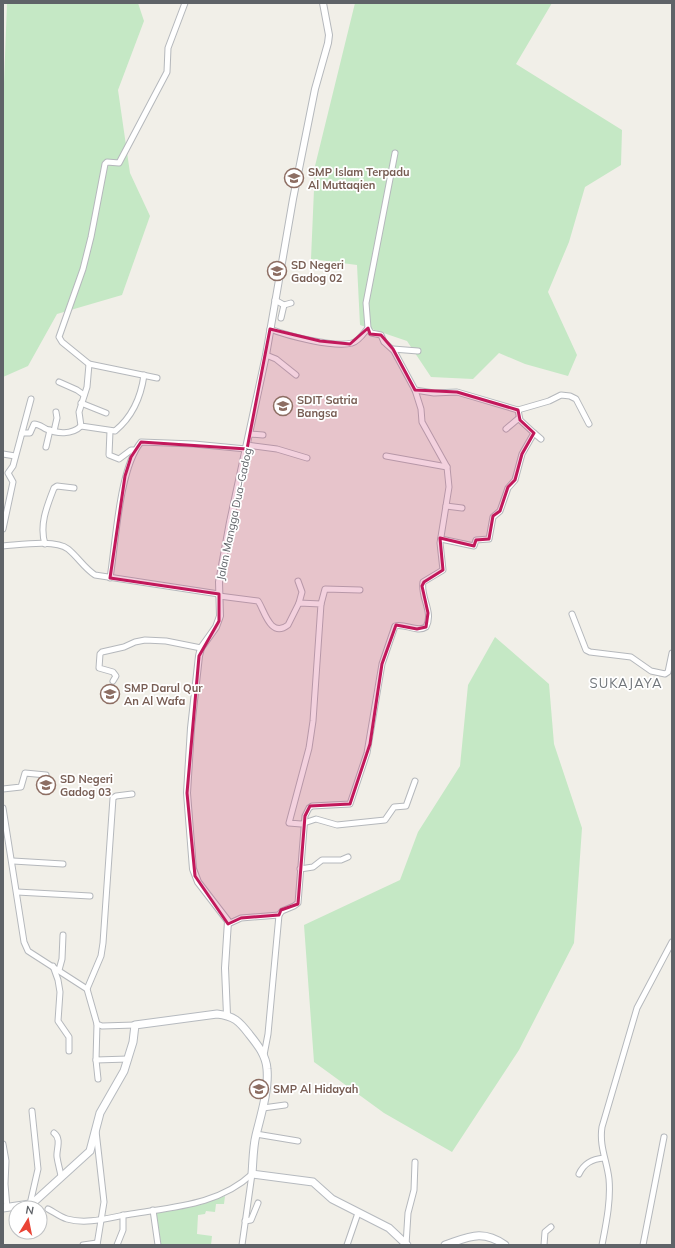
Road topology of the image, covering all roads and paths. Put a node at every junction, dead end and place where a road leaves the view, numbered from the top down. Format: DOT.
graph roads {
  1 [pos="185,3"];
  2 [pos="323,3"];
  3 [pos="395,153"];
  4 [pos="275,300"];
  5 [pos="291,303"];
  6 [pos="284,305"];
  7 [pos="281,318"];
  8 [pos="368,328"];
  9 [pos="270,330"];
  10 [pos="393,349"];
  11 [pos="418,351"];
  12 [pos="266,355"];
  13 [pos="89,364"];
  14 [pos="144,375"];
  15 [pos="296,375"];
  16 [pos="157,378"];
  17 [pos="59,382"];
  18 [pos="416,390"];
  19 [pos="84,395"];
  20 [pos="31,399"];
  21 [pos="81,403"];
  22 [pos="518,410"];
  23 [pos="56,412"];
  24 [pos="106,413"];
  25 [pos="519,418"];
  26 [pos="589,424"];
  27 [pos="81,426"];
  28 [pos="506,429"];
  29 [pos="52,431"];
  30 [pos="110,431"];
  31 [pos="22,433"];
  32 [pos="534,433"];
  33 [pos="250,434"];
  34 [pos="262,435"];
  35 [pos="542,439"];
  36 [pos="46,447"];
  37 [pos="247,447"];
  38 [pos="135,450"];
  39 [pos="3,454"];
  40 [pos="15,456"];
  41 [pos="386,456"];
  42 [pos="307,458"];
  43 [pos="447,467"];
  44 [pos="74,488"];
  45 [pos="446,506"];
  46 [pos="462,508"];
  47 [pos="3,530"];
  48 [pos="441,539"];
  49 [pos="46,544"];
  50 [pos="3,546"];
  51 [pos="110,578"];
  52 [pos="298,581"];
  53 [pos="360,590"];
  54 [pos="219,595"];
  55 [pos="299,603"];
  56 [pos="321,604"];
  57 [pos="572,614"];
  58 [pos="201,648"];
  59 [pos="672,653"];
  60 [pos="112,681"];
  61 [pos="46,776"];
  62 [pos="416,781"];
  63 [pos="3,789"];
  64 [pos="132,794"];
  65 [pos="3,808"];
  66 [pos="304,823"];
  67 [pos="348,857"];
  68 [pos="13,861"];
  69 [pos="63,864"];
  70 [pos="300,869"];
  71 [pos="17,892"];
  72 [pos="90,896"];
  73 [pos="279,916"];
  74 [pos="228,924"];
  75 [pos="63,935"];
  76 [pos="672,942"];
  77 [pos="53,966"];
  78 [pos="59,970"];
  79 [pos="87,989"];
  80 [pos="227,1015"];
  81 [pos="97,1024"];
  82 [pos="135,1024"];
  83 [pos="69,1051"];
  84 [pos="263,1056"];
  85 [pos="128,1059"];
  86 [pos="96,1060"];
  87 [pos="98,1079"];
  88 [pos="285,1105"];
  89 [pos="263,1108"];
  90 [pos="32,1111"];
  91 [pos="96,1130"];
  92 [pos="54,1134"];
  93 [pos="256,1134"];
  94 [pos="664,1137"];
  95 [pos="298,1141"];
  96 [pos="3,1144"];
  97 [pos="604,1158"];
  98 [pos="4,1160"];
  99 [pos="415,1162"];
  100 [pos="252,1174"];
  101 [pos="579,1174"];
  102 [pos="61,1176"];
  103 [pos="31,1200"];
  104 [pos="34,1200"];
  105 [pos="258,1203"];
  106 [pos="5,1208"];
  107 [pos="48,1209"];
  108 [pos="153,1210"];
  109 [pos="358,1213"];
  110 [pos="123,1215"];
  111 [pos="102,1220"];
  112 [pos="245,1221"];
  113 [pos="551,1227"];
  114 [pos="97,1244"];
  115 [pos="405,1244"];
  116 [pos="82,1245"];
  117 [pos="117,1245"];
  118 [pos="158,1245"];
  119 [pos="242,1245"];
  120 [pos="347,1245"];
  121 [pos="444,1245"];
  122 [pos="505,1245"];
  123 [pos="544,1245"];
  124 [pos="602,1245"];
  125 [pos="643,1245"];
  1 -- 13 [label="street"];
  2 -- 4 [label="street, Jalan Mangga Dua–Gadog"];
  3 -- 8 [label="street"];
  4 -- 6 [label="street"];
  4 -- 9 [label="street, Jalan Mangga Dua–Gadog"];
  5 -- 6 [label="street"];
  6 -- 7 [label="street"];
  8 -- 9 [label="street"];
  8 -- 10 [label="street"];
  9 -- 12 [label="street, Jalan Mangga Dua–Gadog"];
  10 -- 11 [label="street"];
  10 -- 18 [label="street"];
  12 -- 15 [label="street"];
  12 -- 33 [label="street, Jalan Mangga Dua–Gadog"];
  13 -- 14 [label="street"];
  13 -- 19 [label="street"];
  14 -- 16 [label="street"];
  14 -- 30 [label="street"];
  17 -- 19 [label="street"];
  18 -- 22 [label="street"];
  18 -- 43 [label="street"];
  19 -- 21 [label="street"];
  20 -- 31 [label="street"];
  21 -- 24 [label="street"];
  21 -- 27 [label="street"];
  22 -- 25 [label="street"];
  22 -- 26 [label="street"];
  23 -- 29 [label="street"];
  25 -- 28 [label="street"];
  25 -- 32 [label="street"];
  27 -- 29 [label="street"];
  27 -- 30 [label="street"];
  29 -- 31 [label="street"];
  29 -- 36 [label="street"];
  30 -- 38 [label="street"];
  31 -- 40 [label="street"];
  32 -- 35 [label="street"];
  32 -- 48 [label="street"];
  33 -- 34 [label="street"];
  33 -- 37 [label="street, Jalan Mangga Dua–Gadog"];
  37 -- 38 [label="street"];
  37 -- 42 [label="street"];
  37 -- 54 [label="street, Jalan Mangga Dua–Gadog"];
  38 -- 51 [label="street"];
  39 -- 40 [label="street"];
  40 -- 47 [label="street"];
  41 -- 43 [label="street"];
  43 -- 45 [label="street"];
  44 -- 49 [label="street"];
  45 -- 46 [label="street"];
  45 -- 48 [label="street"];
  48 -- 66 [label="street"];
  49 -- 50 [label="street"];
  49 -- 51 [label="street"];
  51 -- 54 [label="street"];
  52 -- 55 [label="street"];
  53 -- 56 [label="street"];
  54 -- 55 [label="street"];
  54 -- 58 [label="street, Jalan Mangga Dua–Gadog"];
  55 -- 56 [label="street"];
  56 -- 66 [label="street"];
  57 -- 59 [label="street"];
  58 -- 60 [label="street"];
  58 -- 74 [label="street, Jalan Mangga Dua–Gadog"];
  61 -- 63 [label="street"];
  62 -- 66 [label="street"];
  64 -- 79 [label="street"];
  65 -- 68 [label="street"];
  66 -- 70 [label="street"];
  67 -- 70 [label="street"];
  68 -- 69 [label="street"];
  68 -- 71 [label="street"];
  70 -- 73 [label="street"];
  71 -- 72 [label="street"];
  71 -- 77 [label="street"];
  73 -- 74 [label="street"];
  73 -- 84 [label="street"];
  74 -- 80 [label="street"];
  75 -- 78 [label="street"];
  76 -- 97 [label="street"];
  77 -- 78 [label="street"];
  77 -- 83 [label="street"];
  78 -- 79 [label="street"];
  79 -- 81 [label="street"];
  80 -- 82 [label="main road"];
  80 -- 84 [label="main road"];
  81 -- 82 [label="street"];
  81 -- 86 [label="street"];
  82 -- 85 [label="main road"];
  84 -- 89 [label="main road"];
  85 -- 86 [label="street"];
  85 -- 91 [label="main road"];
  86 -- 87 [label="street"];
  88 -- 89 [label="street"];
  89 -- 93 [label="main road"];
  90 -- 103 [label="street"];
  91 -- 102 [label="main road"];
  91 -- 111 [label="street"];
  92 -- 102 [label="street"];
  93 -- 95 [label="street"];
  93 -- 100 [label="main road"];
  94 -- 125 [label="street"];
  96 -- 98 [label="street"];
  97 -- 101 [label="street"];
  97 -- 124 [label="street"];
  98 -- 106 [label="street"];
  99 -- 115 [label="street"];
  100 -- 108 [label="street"];
  100 -- 109 [label="main road"];
  100 -- 112 [label="street"];
  102 -- 104 [label="main road"];
  105 -- 112 [label="street"];
  107 -- 111 [label="street"];
  108 -- 110 [label="street"];
  108 -- 118 [label="street"];
  109 -- 115 [label="main road"];
  109 -- 120 [label="street"];
  110 -- 111 [label="street"];
  110 -- 117 [label="street"];
  111 -- 114 [label="street"];
  112 -- 119 [label="street"];
  113 -- 123 [label="street"];
  114 -- 116 [label="street"];
  121 -- 122 [label="main road"];
}
